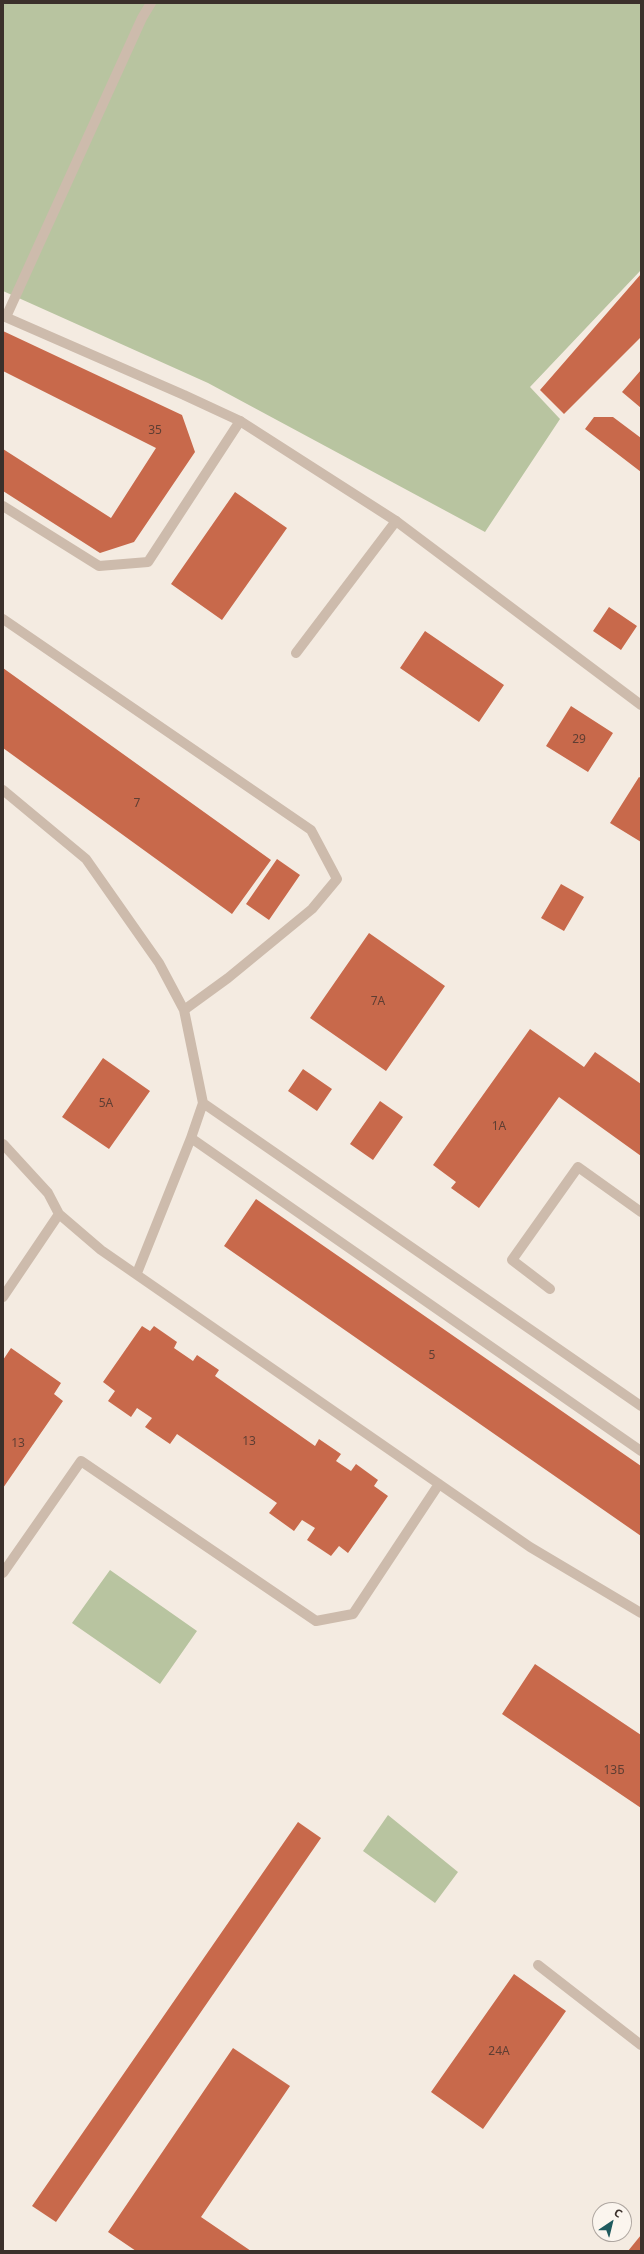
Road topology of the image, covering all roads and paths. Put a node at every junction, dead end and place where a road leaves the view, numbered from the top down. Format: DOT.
graph roads {
  1 [pos="151,3"];
  2 [pos="4,316"];
  3 [pos="240,422"];
  4 [pos="3,506"];
  5 [pos="396,521"];
  6 [pos="3,619"];
  7 [pos="296,653"];
  8 [pos="641,705"];
  9 [pos="3,790"];
  10 [pos="184,1010"];
  11 [pos="203,1103"];
  12 [pos="191,1138"];
  13 [pos="3,1144"];
  14 [pos="641,1212"];
  15 [pos="59,1214"];
  16 [pos="137,1274"];
  17 [pos="550,1289"];
  18 [pos="3,1297"];
  19 [pos="641,1406"];
  20 [pos="641,1451"];
  21 [pos="439,1484"];
  22 [pos="3,1573"];
  23 [pos="641,1613"];
  24 [pos="538,1964"];
  25 [pos="641,2045"];
  1 -- 2 [label="street"];
  2 -- 3 [label="street"];
  3 -- 4 [label="street"];
  3 -- 5 [label="street"];
  5 -- 7 [label="street"];
  5 -- 8 [label="street"];
  6 -- 10 [label="street"];
  9 -- 10 [label="street"];
  10 -- 11 [label="street"];
  11 -- 12 [label="street"];
  11 -- 19 [label="street"];
  12 -- 16 [label="street"];
  12 -- 20 [label="street"];
  13 -- 15 [label="street"];
  14 -- 17 [label="street"];
  15 -- 16 [label="street"];
  15 -- 18 [label="street"];
  16 -- 21 [label="street"];
  21 -- 22 [label="street"];
  21 -- 23 [label="street"];
  24 -- 25 [label="street"];
}
